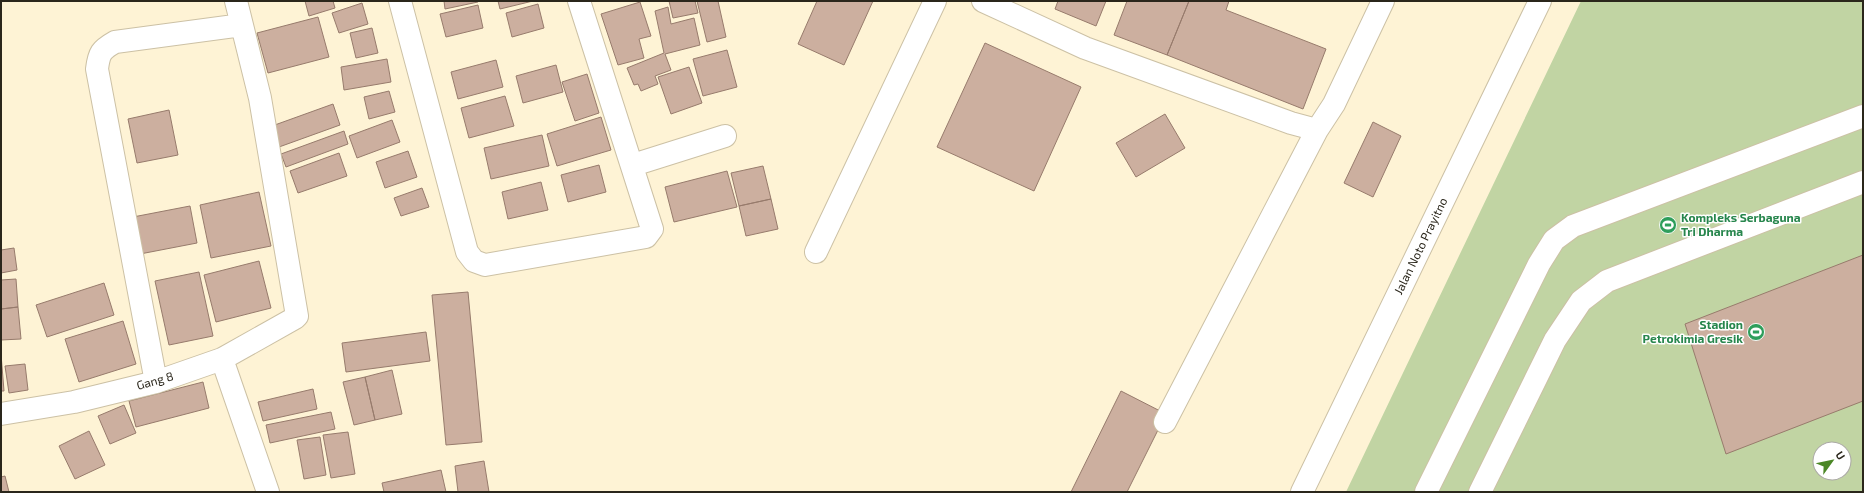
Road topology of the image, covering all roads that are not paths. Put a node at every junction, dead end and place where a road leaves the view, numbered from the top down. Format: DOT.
graph roads {
  1 [pos="236,1"];
  2 [pos="400,1"];
  3 [pos="578,1"];
  4 [pos="935,1"];
  5 [pos="983,1"];
  6 [pos="1383,1"];
  7 [pos="1540,1"];
  8 [pos="242,25"];
  9 [pos="1863,116"];
  10 [pos="1318,130"];
  11 [pos="725,136"];
  12 [pos="633,165"];
  13 [pos="1863,182"];
  14 [pos="816,252"];
  15 [pos="222,359"];
  16 [pos="156,382"];
  17 [pos="1,414"];
  18 [pos="1165,422"];
  19 [pos="268,492"];
  20 [pos="1302,492"];
  21 [pos="1426,492"];
  22 [pos="1480,492"];
  1 -- 8 [label="street"];
  2 -- 12 [label="street"];
  3 -- 12 [label="street"];
  4 -- 14 [label="street"];
  5 -- 10 [label="street"];
  6 -- 10 [label="street"];
  7 -- 20 [label="street, Jalan Noto Prayitno"];
  8 -- 15 [label="street, Gang 8"];
  8 -- 16 [label="street"];
  9 -- 21 [label="street"];
  10 -- 18 [label="street"];
  11 -- 12 [label="street"];
  13 -- 22 [label="street"];
  15 -- 16 [label="street, Gang 8"];
  15 -- 19 [label="street"];
  16 -- 17 [label="street, Gang 8"];
}
